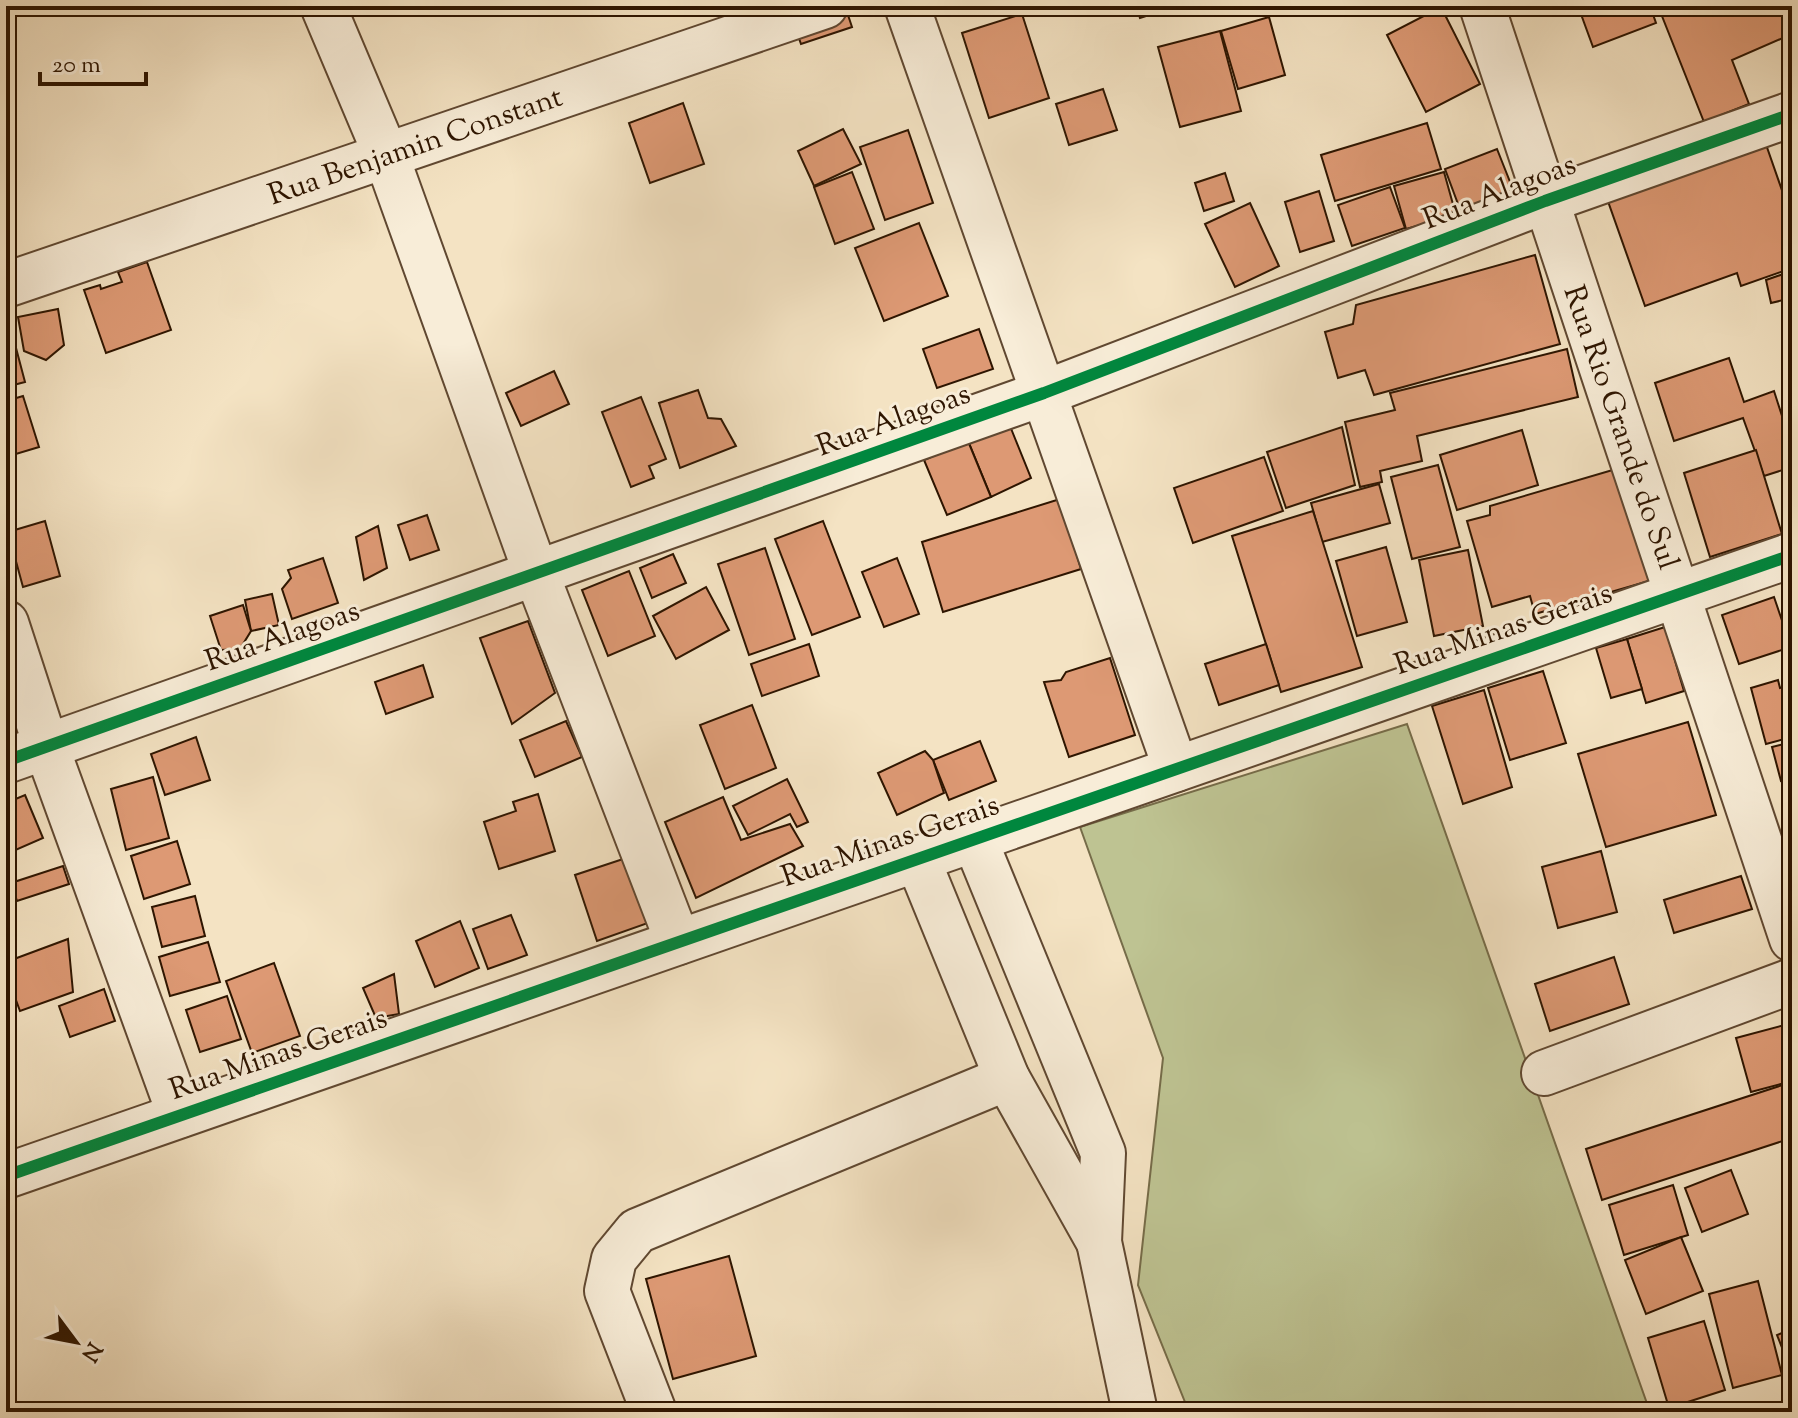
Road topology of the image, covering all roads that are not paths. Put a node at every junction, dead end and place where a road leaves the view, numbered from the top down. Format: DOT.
graph roads {
  1 [pos="323,6"];
  2 [pos="825,6"];
  3 [pos="907,6"];
  4 [pos="1482,6"];
  5 [pos="1792,114"];
  6 [pos="386,155"];
  7 [pos="1545,201"];
  8 [pos="6,285"];
  9 [pos="1044,393"];
  10 [pos="1792,555"];
  11 [pos="536,573"];
  12 [pos="1680,594"];
  13 [pos="6,623"];
  14 [pos="26,753"];
  15 [pos="1176,769"];
  16 [pos="974,838"];
  17 [pos="917,858"];
  18 [pos="1792,939"];
  19 [pos="678,942"];
  20 [pos="1792,981"];
  21 [pos="1544,1073"];
  22 [pos="1007,1078"];
  23 [pos="180,1115"];
  24 [pos="6,1176"];
  25 [pos="1099,1242"];
  26 [pos="654,1412"];
  27 [pos="1135,1412"];
  1 -- 6 [label="street"];
  2 -- 6 [label="street, Rua Benjamin Constant"];
  3 -- 9 [label="street"];
  4 -- 7 [label="street, Rua Rio Grande do Sul"];
  5 -- 7 [label="street, Rua Alagoas"];
  6 -- 8 [label="street, Rua Benjamin Constant"];
  6 -- 11 [label="street"];
  7 -- 9 [label="street, Rua Alagoas"];
  7 -- 12 [label="street, Rua Rio Grande do Sul"];
  9 -- 11 [label="street, Rua Alagoas"];
  9 -- 15 [label="street"];
  10 -- 12 [label="street, Rua Minas Gerais"];
  11 -- 14 [label="street, Rua Alagoas"];
  11 -- 19 [label="street"];
  12 -- 15 [label="street, Rua Minas Gerais"];
  12 -- 18 [label="street, Rua Rio Grande do Sul"];
  13 -- 14 [label="street"];
  14 -- 23 [label="street"];
  15 -- 16 [label="street, Rua Minas Gerais"];
  16 -- 17 [label="street, Rua Minas Gerais"];
  16 -- 25 [label="street"];
  17 -- 19 [label="street, Rua Minas Gerais"];
  17 -- 22 [label="street"];
  19 -- 23 [label="street, Rua Minas Gerais"];
  20 -- 21 [label="street"];
  22 -- 25 [label="street"];
  22 -- 26 [label="street"];
  23 -- 24 [label="street, Rua Minas Gerais"];
  25 -- 27 [label="street"];
}
